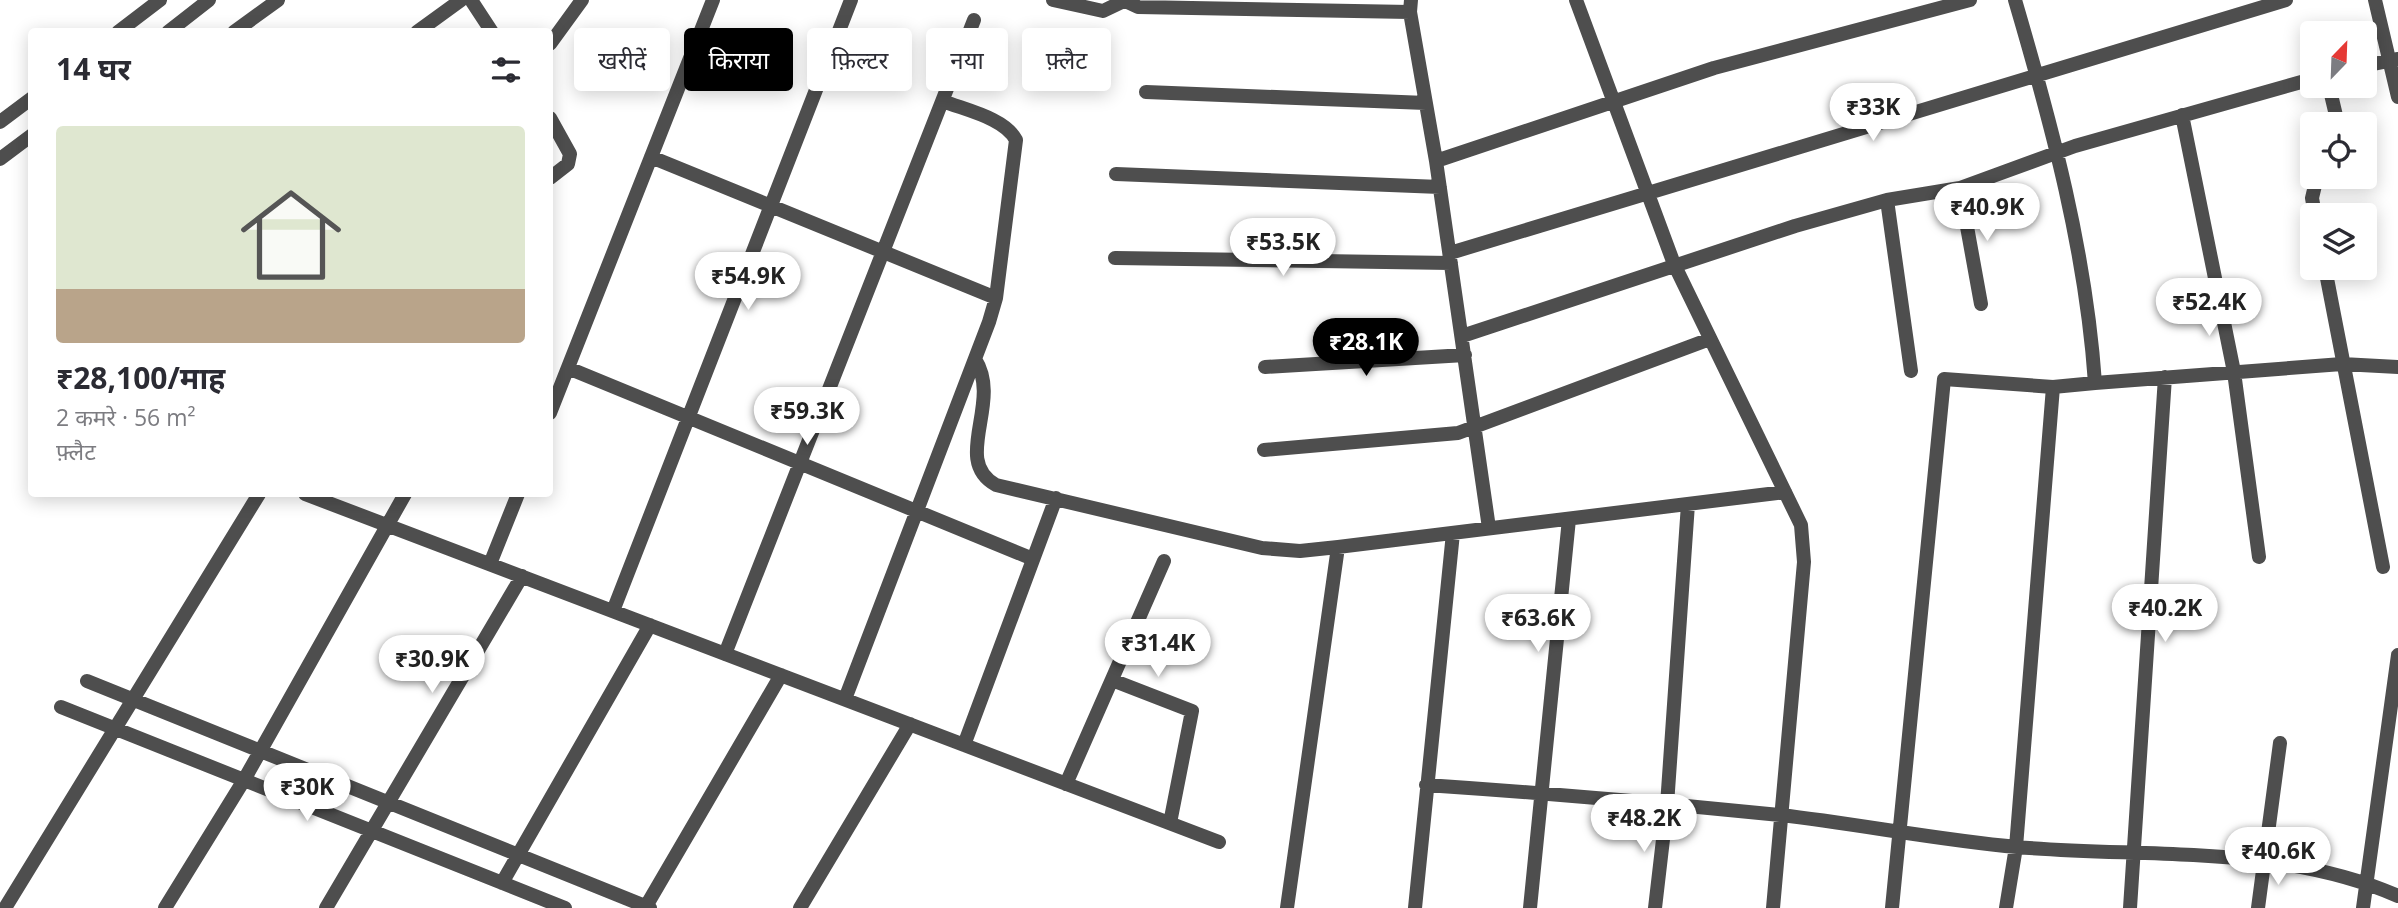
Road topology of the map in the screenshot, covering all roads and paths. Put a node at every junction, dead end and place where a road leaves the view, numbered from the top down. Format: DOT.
graph roads {
  1 [pos="160,0"];
  2 [pos="209,0"];
  3 [pos="278,0"];
  4 [pos="461,0"];
  5 [pos="471,0"];
  6 [pos="582,0"];
  7 [pos="713,0"];
  8 [pos="851,0"];
  9 [pos="1053,0"];
  10 [pos="1124,0"];
  11 [pos="1576,0"];
  12 [pos="1970,0"];
  13 [pos="2015,0"];
  14 [pos="2286,0"];
  15 [pos="2375,0"];
  16 [pos="1410,6"];
  17 [pos="974,20"];
  18 [pos="123,28"];
  19 [pos="173,28"];
  20 [pos="240,28"];
  21 [pos="422,28"];
  22 [pos="489,28"];
  23 [pos="553,40"];
  24 [pos="2394,59"];
  25 [pos="2037,75"];
  26 [pos="2300,82"];
  27 [pos="1146,92"];
  28 [pos="2398,97"];
  29 [pos="28,101"];
  30 [pos="943,101"];
  31 [pos="1426,103"];
  32 [pos="1613,103"];
  33 [pos="2182,115"];
  34 [pos="0,122"];
  35 [pos="553,123"];
  36 [pos="28,138"];
  37 [pos="2059,152"];
  38 [pos="651,157"];
  39 [pos="0,159"];
  40 [pos="1436,161"];
  41 [pos="1116,174"];
  42 [pos="553,176"];
  43 [pos="1440,187"];
  44 [pos="1960,188"];
  45 [pos="1646,193"];
  46 [pos="1887,200"];
  47 [pos="771,206"];
  48 [pos="883,252"];
  49 [pos="1115,258"];
  50 [pos="1451,258"];
  51 [pos="1674,264"];
  52 [pos="2327,280"];
  53 [pos="996,298"];
  54 [pos="1980,304"];
  55 [pos="1462,335"];
  56 [pos="1710,339"];
  57 [pos="1465,355"];
  58 [pos="975,359"];
  59 [pos="2342,364"];
  60 [pos="1265,367"];
  61 [pos="2398,367"];
  62 [pos="568,368"];
  63 [pos="1911,371"];
  64 [pos="2234,372"];
  65 [pos="2165,377"];
  66 [pos="2095,383"];
  67 [pos="554,387"];
  68 [pos="2053,387"];
  69 [pos="689,417"];
  70 [pos="1476,427"];
  71 [pos="1264,450"];
  72 [pos="800,463"];
  73 [pos="1785,492"];
  74 [pos="257,497"];
  75 [pos="313,497"];
  76 [pos="403,497"];
  77 [pos="517,497"];
  78 [pos="1056,498"];
  79 [pos="1688,504"];
  80 [pos="917,511"];
  81 [pos="1569,519"];
  82 [pos="388,525"];
  83 [pos="1489,528"];
  84 [pos="1452,533"];
  85 [pos="1338,547"];
  86 [pos="2259,557"];
  87 [pos="1033,559"];
  88 [pos="1164,561"];
  89 [pos="490,564"];
  90 [pos="2383,567"];
  91 [pos="522,576"];
  92 [pos="613,611"];
  93 [pos="650,625"];
  94 [pos="725,654"];
  95 [pos="2398,655"];
  96 [pos="781,675"];
  97 [pos="1112,680"];
  98 [pos="87,681"];
  99 [pos="845,699"];
  100 [pos="133,700"];
  101 [pos="61,706"];
  102 [pos="909,724"];
  103 [pos="116,728"];
  104 [pos="2280,743"];
  105 [pos="964,745"];
  106 [pos="261,751"];
  107 [pos="244,780"];
  108 [pos="1066,784"];
  109 [pos="1426,785"];
  110 [pos="1542,793"];
  111 [pos="390,803"];
  112 [pos="1667,805"];
  113 [pos="1782,816"];
  114 [pos="1170,823"];
  115 [pos="373,831"];
  116 [pos="1900,831"];
  117 [pos="1219,842"];
  118 [pos="2016,847"];
  119 [pos="2134,852"];
  120 [pos="519,855"];
  121 [pos="2264,861"];
  122 [pos="2367,882"];
  123 [pos="502,883"];
  124 [pos="2398,896"];
  125 [pos="647,907"];
  126 [pos="5,908"];
  127 [pos="165,908"];
  128 [pos="326,908"];
  129 [pos="565,908"];
  130 [pos="800,908"];
  131 [pos="1287,908"];
  132 [pos="1415,908"];
  133 [pos="1530,908"];
  134 [pos="1655,908"];
  135 [pos="1773,908"];
  136 [pos="1892,908"];
  137 [pos="2006,908"];
  138 [pos="2130,908"];
  139 [pos="2258,908"];
  140 [pos="2363,908"];
  1 -- 18 [label="street"];
  2 -- 19 [label="street"];
  3 -- 20 [label="street"];
  4 -- 21 [label="street"];
  5 -- 22 [label="street"];
  6 -- 23 [label="street"];
  7 -- 38 [label="street"];
  8 -- 47 [label="street"];
  9 -- 10 [label="street"];
  10 -- 16 [label="street"];
  11 -- 32 [label="street"];
  12 -- 32 [label="street"];
  13 -- 25 [label="street"];
  14 -- 25 [label="street"];
  15 -- 24 [label="street"];
  16 -- 31 [label="street"];
  17 -- 30 [label="street"];
  24 -- 28 [label="street"];
  25 -- 37 [label="street"];
  25 -- 45 [label="street"];
  26 -- 33 [label="street"];
  27 -- 31 [label="street"];
  29 -- 34 [label="street"];
  30 -- 48 [label="street"];
  30 -- 53 [label="street"];
  31 -- 40 [label="street"];
  32 -- 40 [label="street"];
  32 -- 45 [label="street"];
  33 -- 37 [label="street"];
  33 -- 64 [label="street"];
  35 -- 42 [label="street"];
  36 -- 39 [label="street"];
  37 -- 44 [label="street"];
  37 -- 66 [label="street"];
  38 -- 47 [label="street"];
  38 -- 62 [label="street"];
  40 -- 43 [label="street"];
  41 -- 43 [label="street"];
  43 -- 50 [label="street"];
  44 -- 46 [label="street"];
  44 -- 54 [label="street"];
  45 -- 50 [label="street"];
  45 -- 51 [label="street"];
  46 -- 51 [label="street"];
  46 -- 63 [label="street"];
  47 -- 48 [label="street"];
  47 -- 69 [label="street"];
  48 -- 53 [label="street"];
  48 -- 72 [label="street"];
  49 -- 50 [label="street"];
  50 -- 55 [label="street"];
  51 -- 55 [label="street"];
  51 -- 56 [label="street"];
  52 -- 59 [label="street"];
  53 -- 58 [label="street"];
  55 -- 57 [label="street"];
  56 -- 70 [label="street"];
  56 -- 73 [label="street"];
  57 -- 60 [label="street"];
  57 -- 70 [label="street"];
  58 -- 78 [label="street"];
  58 -- 80 [label="street"];
  59 -- 61 [label="street"];
  59 -- 64 [label="street"];
  59 -- 90 [label="street"];
  62 -- 67 [label="street"];
  62 -- 69 [label="street"];
  64 -- 65 [label="street"];
  64 -- 86 [label="street"];
  65 -- 66 [label="street"];
  65 -- 119 [label="street"];
  66 -- 68 [label="street"];
  68 -- 116 [label="street"];
  68 -- 118 [label="street"];
  69 -- 72 [label="street"];
  69 -- 92 [label="street"];
  70 -- 71 [label="street"];
  70 -- 83 [label="street"];
  72 -- 80 [label="street"];
  72 -- 94 [label="street"];
  73 -- 79 [label="street"];
  73 -- 113 [label="street"];
  74 -- 100 [label="street"];
  75 -- 82 [label="street"];
  76 -- 82 [label="street"];
  77 -- 89 [label="street"];
  78 -- 85 [label="street"];
  78 -- 87 [label="street"];
  79 -- 81 [label="street"];
  79 -- 112 [label="street"];
  80 -- 87 [label="street"];
  80 -- 99 [label="street"];
  81 -- 83 [label="street"];
  81 -- 110 [label="street"];
  82 -- 89 [label="street"];
  82 -- 106 [label="street"];
  83 -- 84 [label="street"];
  84 -- 85 [label="street"];
  84 -- 109 [label="street"];
  85 -- 131 [label="street"];
  87 -- 105 [label="street"];
  88 -- 97 [label="street"];
  89 -- 91 [label="street"];
  91 -- 92 [label="street"];
  91 -- 111 [label="street"];
  92 -- 93 [label="street"];
  93 -- 94 [label="street"];
  93 -- 120 [label="street"];
  94 -- 96 [label="street"];
  95 -- 122 [label="street"];
  96 -- 99 [label="street"];
  96 -- 125 [label="street"];
  97 -- 108 [label="street"];
  97 -- 114 [label="street"];
  98 -- 100 [label="street"];
  99 -- 102 [label="street"];
  100 -- 103 [label="street"];
  100 -- 106 [label="street"];
  101 -- 103 [label="street"];
  102 -- 105 [label="street"];
  102 -- 130 [label="street"];
  103 -- 107 [label="street"];
  103 -- 126 [label="street"];
  104 -- 121 [label="street"];
  105 -- 108 [label="street"];
  106 -- 107 [label="street"];
  106 -- 111 [label="street"];
  107 -- 115 [label="street"];
  107 -- 127 [label="street"];
  108 -- 114 [label="street"];
  109 -- 110 [label="street"];
  109 -- 132 [label="street"];
  110 -- 112 [label="street"];
  110 -- 133 [label="street"];
  111 -- 115 [label="street"];
  111 -- 120 [label="street"];
  112 -- 113 [label="street"];
  112 -- 134 [label="street"];
  113 -- 116 [label="street"];
  113 -- 135 [label="street"];
  114 -- 117 [label="street"];
  115 -- 123 [label="street"];
  115 -- 128 [label="street"];
  116 -- 118 [label="street"];
  116 -- 136 [label="street"];
  118 -- 119 [label="street"];
  118 -- 137 [label="street"];
  119 -- 121 [label="street"];
  119 -- 138 [label="street"];
  120 -- 123 [label="street"];
  120 -- 125 [label="street"];
  121 -- 122 [label="street"];
  121 -- 139 [label="street"];
  122 -- 124 [label="street"];
  122 -- 140 [label="street"];
  123 -- 129 [label="street"];
}
